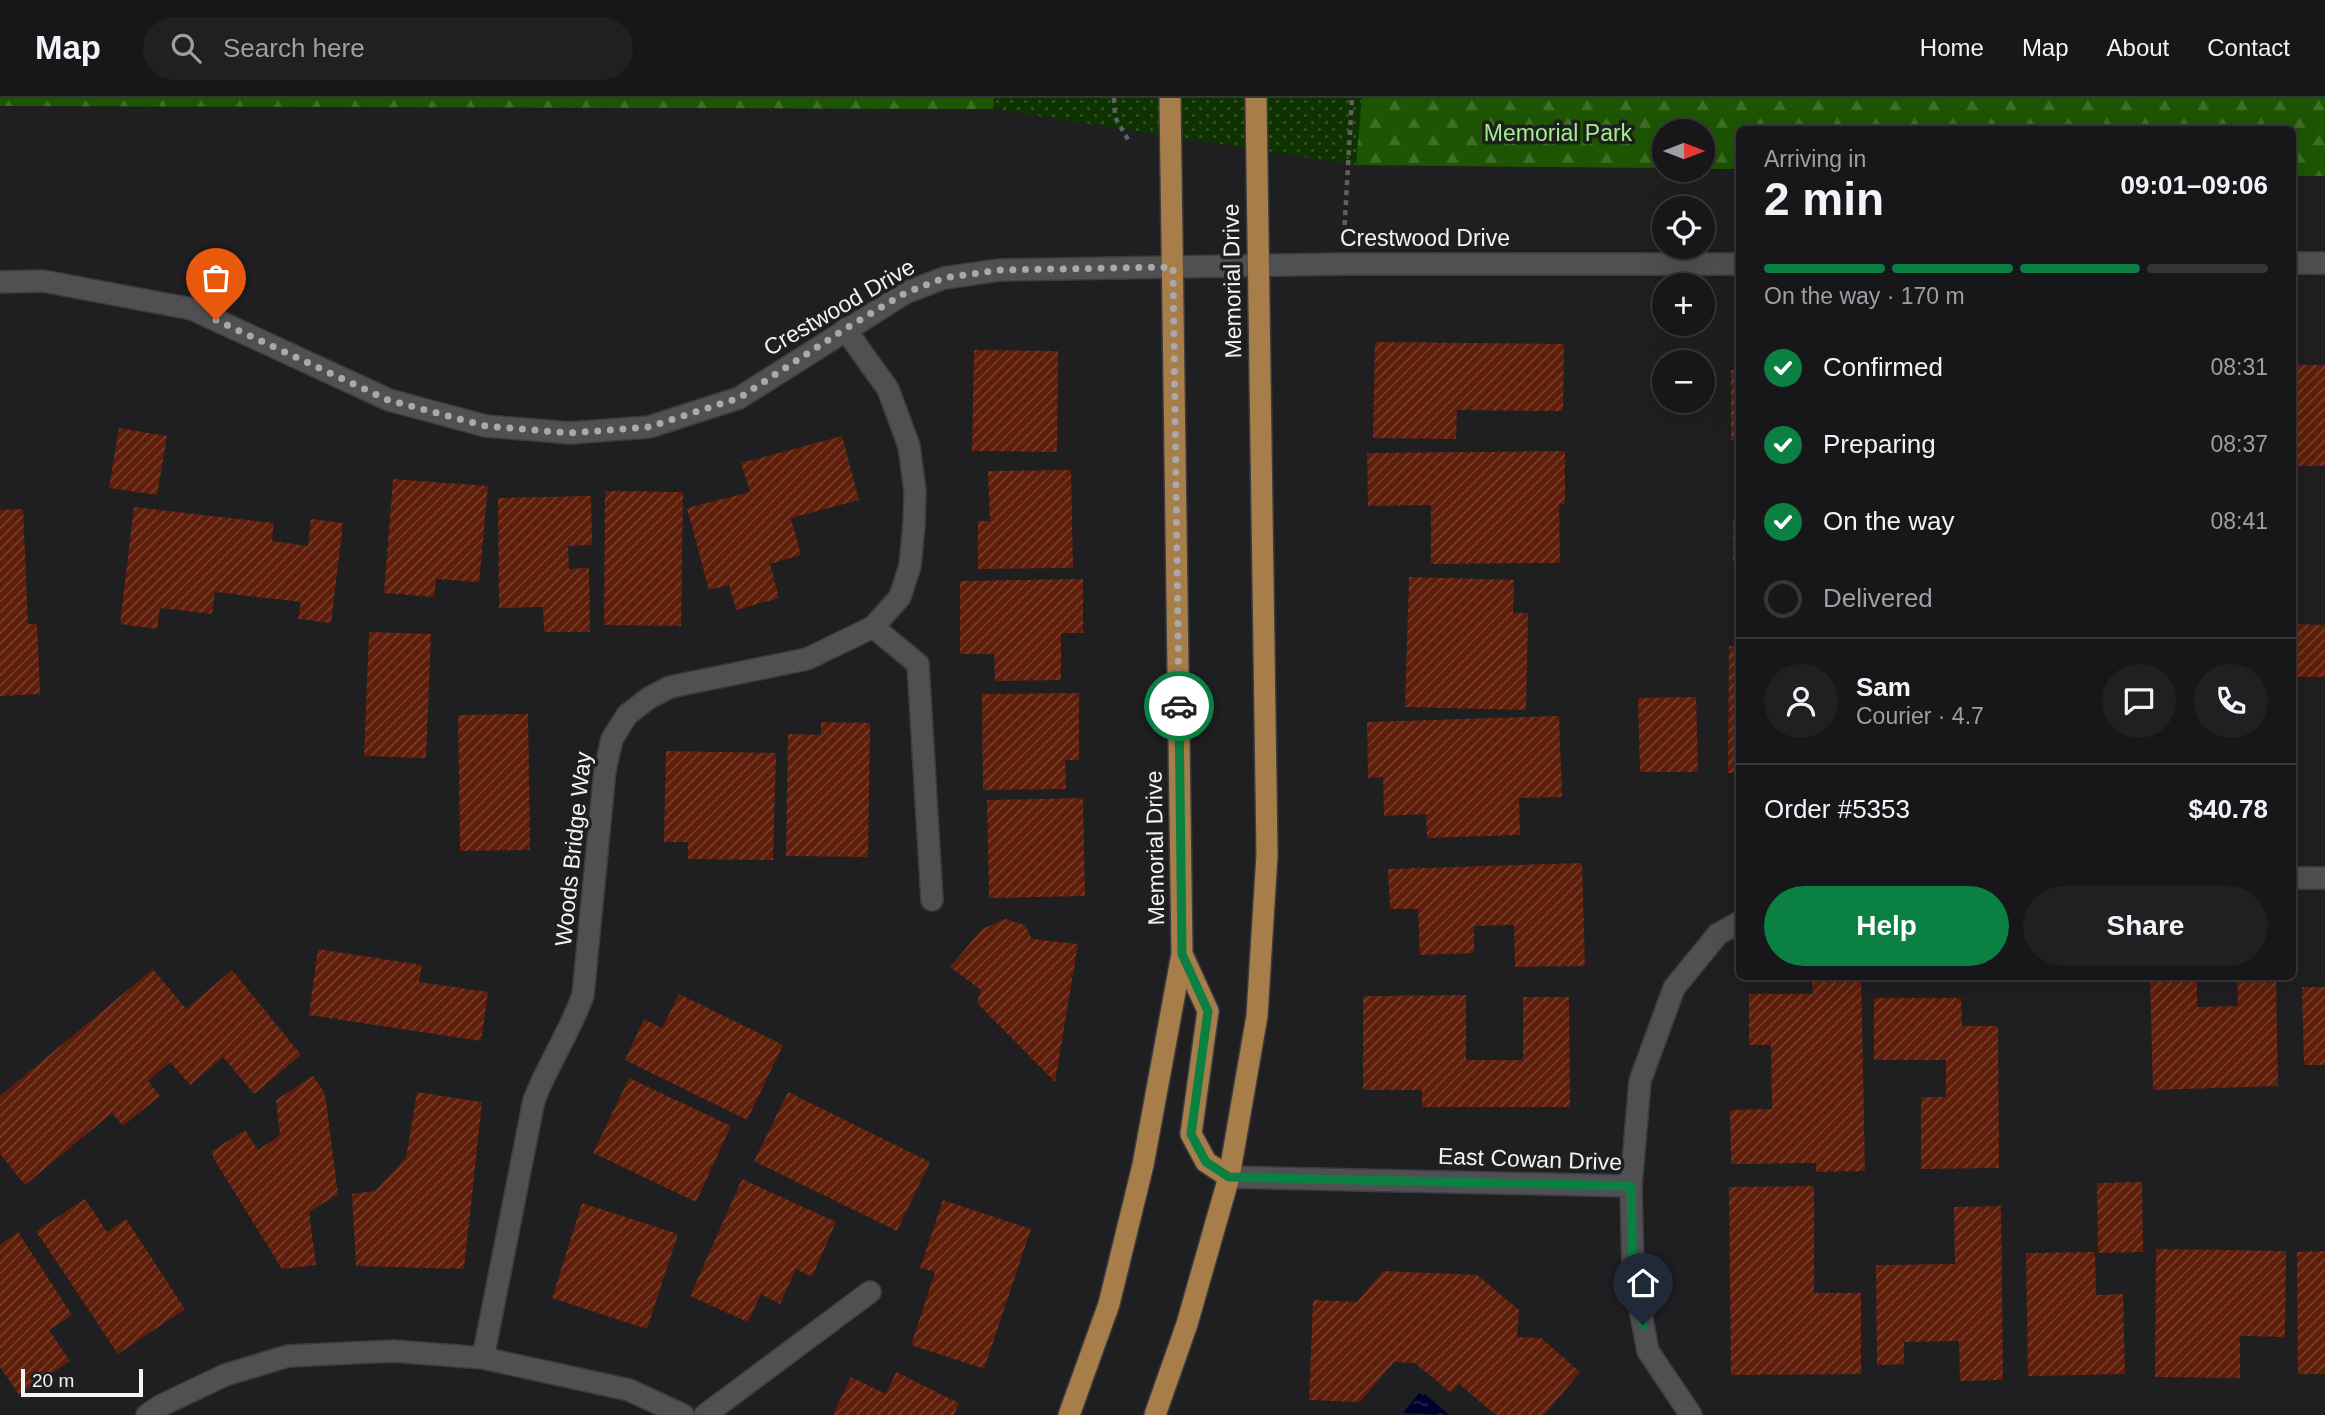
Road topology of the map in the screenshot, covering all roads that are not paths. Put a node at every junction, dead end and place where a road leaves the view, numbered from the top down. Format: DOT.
graph roads {
  1 [pos="1170,98"];
  2 [pos="1256,98"];
  3 [pos="2296,263"];
  4 [pos="2325,263"];
  5 [pos="1736,264"];
  6 [pos="1173,267"];
  7 [pos="1257,267"];
  8 [pos="0,282"];
  9 [pos="845,329"];
  10 [pos="873,627"];
  11 [pos="2296,878"];
  12 [pos="2325,878"];
  13 [pos="932,900"];
  14 [pos="1736,924"];
  15 [pos="1182,954"];
  16 [pos="1229,1177"];
  17 [pos="1631,1186"];
  18 [pos="870,1292"];
  19 [pos="483,1358"];
  20 [pos="147,1415"];
  21 [pos="683,1415"];
  22 [pos="705,1415"];
  23 [pos="1069,1415"];
  24 [pos="1155,1415"];
  25 [pos="1691,1415"];
  1 -- 6 [label="main road, Memorial Drive"];
  2 -- 7 [label="main road, Memorial Drive"];
  3 -- 4 [label="street"];
  5 -- 7 [label="street, Crestwood Drive"];
  6 -- 7 [label="street, Crestwood Drive"];
  6 -- 9 [label="street, Crestwood Drive"];
  6 -- 15 [label="main road, Memorial Drive"];
  7 -- 16 [label="main road, Memorial Drive"];
  8 -- 9 [label="street, Crestwood Drive"];
  9 -- 10 [label="street, Woods Bridge Way"];
  10 -- 13 [label="street"];
  10 -- 19 [label="street, Woods Bridge Way"];
  11 -- 12 [label="street"];
  14 -- 17 [label="street"];
  15 -- 16 [label="main road"];
  15 -- 23 [label="main road, Memorial Drive"];
  16 -- 17 [label="street, East Cowan Drive"];
  16 -- 24 [label="main road, Memorial Drive"];
  17 -- 25 [label="street, East Cowan Drive"];
  18 -- 22 [label="street"];
  19 -- 20 [label="street"];
  19 -- 21 [label="street"];
}
